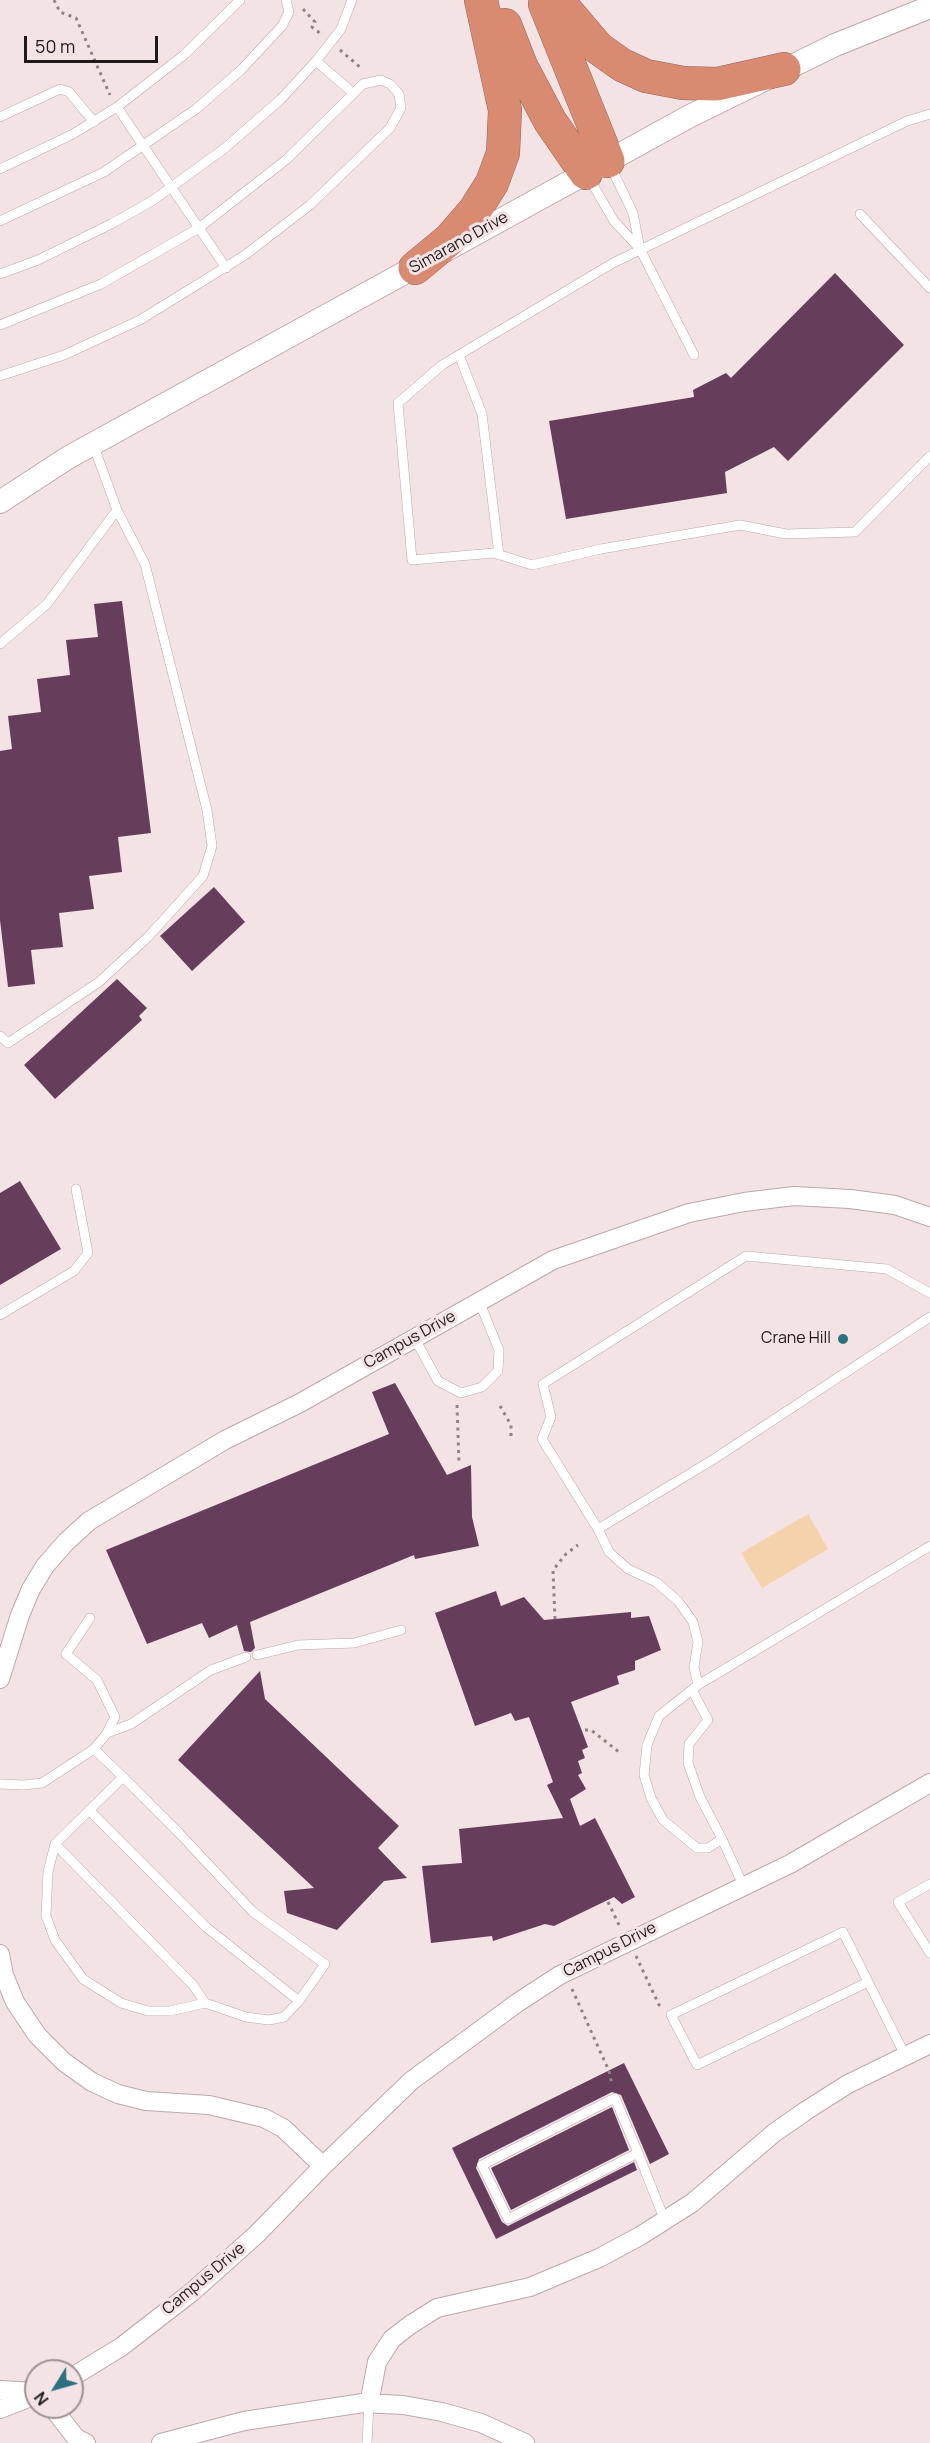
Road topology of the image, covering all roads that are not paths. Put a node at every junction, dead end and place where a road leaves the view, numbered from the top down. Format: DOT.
graph roads {
  1 [pos="240,0"];
  2 [pos="286,0"];
  3 [pos="352,0"];
  4 [pos="482,0"];
  5 [pos="499,0"];
  6 [pos="543,0"];
  7 [pos="557,0"];
  8 [pos="930,7"];
  9 [pos="316,61"];
  10 [pos="784,69"];
  11 [pos="353,93"];
  12 [pos="117,107"];
  13 [pos="930,114"];
  14 [pos="0,117"];
  15 [pos="94,122"];
  16 [pos="144,147"];
  17 [pos="597,167"];
  18 [pos="0,169"];
  19 [pos="171,188"];
  20 [pos="860,214"];
  21 [pos="0,221"];
  22 [pos="199,228"];
  23 [pos="639,249"];
  24 [pos="226,268"];
  25 [pos="416,268"];
  26 [pos="0,274"];
  27 [pos="930,288"];
  28 [pos="0,325"];
  29 [pos="459,355"];
  30 [pos="694,355"];
  31 [pos="0,376"];
  32 [pos="93,444"];
  33 [pos="930,456"];
  34 [pos="0,502"];
  35 [pos="117,510"];
  36 [pos="499,555"];
  37 [pos="0,644"];
  38 [pos="0,1036"];
  39 [pos="76,1189"];
  40 [pos="930,1217"];
  41 [pos="930,1293"];
  42 [pos="480,1301"];
  43 [pos="0,1316"];
  44 [pos="930,1317"];
  45 [pos="415,1339"];
  46 [pos="598,1529"];
  47 [pos="930,1546"];
  48 [pos="90,1618"];
  49 [pos="401,1630"];
  50 [pos="257,1655"];
  51 [pos="246,1657"];
  52 [pos="0,1678"];
  53 [pos="695,1688"];
  54 [pos="107,1733"];
  55 [pos="94,1749"];
  56 [pos="123,1777"];
  57 [pos="930,1783"];
  58 [pos="0,1784"];
  59 [pos="89,1810"];
  60 [pos="722,1839"];
  61 [pos="55,1844"];
  62 [pos="930,1884"];
  63 [pos="743,1885"];
  64 [pos="930,1953"];
  65 [pos="0,1954"];
  66 [pos="868,1982"];
  67 [pos="299,2001"];
  68 [pos="205,2003"];
  69 [pos="930,2044"];
  70 [pos="905,2055"];
  71 [pos="638,2153"];
  72 [pos="323,2166"];
  73 [pos="665,2221"];
  74 [pos="84,2370"];
  75 [pos="0,2390"];
  76 [pos="24,2392"];
  77 [pos="24,2398"];
  78 [pos="369,2404"];
  79 [pos="0,2409"];
  80 [pos="61,2419"];
  81 [pos="86,2443"];
  82 [pos="161,2443"];
  83 [pos="367,2443"];
  84 [pos="525,2443"];
  1 -- 12 [label="lane"];
  2 -- 16 [label="lane"];
  3 -- 9 [label="lane"];
  4 -- 25 [label="highway"];
  5 -- 17 [label="highway"];
  6 -- 17 [label="highway"];
  7 -- 10 [label="highway"];
  8 -- 10 [label="street, Simarano Drive"];
  9 -- 11 [label="lane"];
  9 -- 19 [label="lane"];
  10 -- 17 [label="street, Simarano Drive"];
  11 -- 22 [label="lane"];
  11 -- 24 [label="lane"];
  12 -- 15 [label="lane"];
  12 -- 16 [label="lane"];
  13 -- 23 [label="lane"];
  14 -- 15 [label="lane"];
  15 -- 18 [label="lane"];
  16 -- 19 [label="lane"];
  16 -- 21 [label="lane"];
  17 -- 23 [label="lane"];
  17 -- 23 [label="lane"];
  17 -- 25 [label="street, Simarano Drive"];
  19 -- 22 [label="lane"];
  19 -- 26 [label="lane"];
  20 -- 27 [label="lane"];
  22 -- 24 [label="lane"];
  22 -- 28 [label="lane"];
  23 -- 29 [label="lane"];
  23 -- 30 [label="lane"];
  24 -- 31 [label="lane"];
  25 -- 32 [label="street, Simarano Drive"];
  29 -- 36 [label="lane"];
  29 -- 36 [label="lane"];
  32 -- 34 [label="street, Simarano Drive"];
  32 -- 35 [label="lane"];
  33 -- 36 [label="lane"];
  35 -- 37 [label="lane"];
  35 -- 38 [label="lane"];
  39 -- 43 [label="lane"];
  40 -- 42 [label="street, Campus Drive"];
  41 -- 46 [label="lane"];
  42 -- 45 [label="street, Campus Drive"];
  42 -- 45 [label="lane"];
  44 -- 46 [label="lane"];
  45 -- 52 [label="street, Campus Drive"];
  46 -- 53 [label="lane"];
  47 -- 53 [label="lane"];
  48 -- 54 [label="lane"];
  49 -- 50 [label="lane"];
  51 -- 54 [label="lane"];
  53 -- 60 [label="lane"];
  53 -- 60 [label="lane"];
  54 -- 55 [label="lane"];
  55 -- 56 [label="lane"];
  55 -- 58 [label="lane"];
  56 -- 59 [label="lane"];
  56 -- 67 [label="lane"];
  57 -- 63 [label="street, Campus Drive"];
  59 -- 61 [label="lane"];
  59 -- 67 [label="lane"];
  60 -- 63 [label="lane"];
  61 -- 68 [label="lane"];
  61 -- 68 [label="lane"];
  62 -- 64 [label="lane"];
  63 -- 72 [label="street, Campus Drive"];
  65 -- 72 [label="street"];
  66 -- 66 [label="lane"];
  66 -- 70 [label="lane"];
  67 -- 68 [label="lane"];
  69 -- 70 [label="street"];
  70 -- 73 [label="street"];
  71 -- 71 [label="lane"];
  71 -- 73 [label="lane"];
  72 -- 74 [label="street, Campus Drive"];
  73 -- 78 [label="street"];
  75 -- 76 [label="street"];
  77 -- 79 [label="street"];
  78 -- 82 [label="street"];
  78 -- 83 [label="lane"];
  78 -- 84 [label="street"];
  80 -- 81 [label="street"];
}
